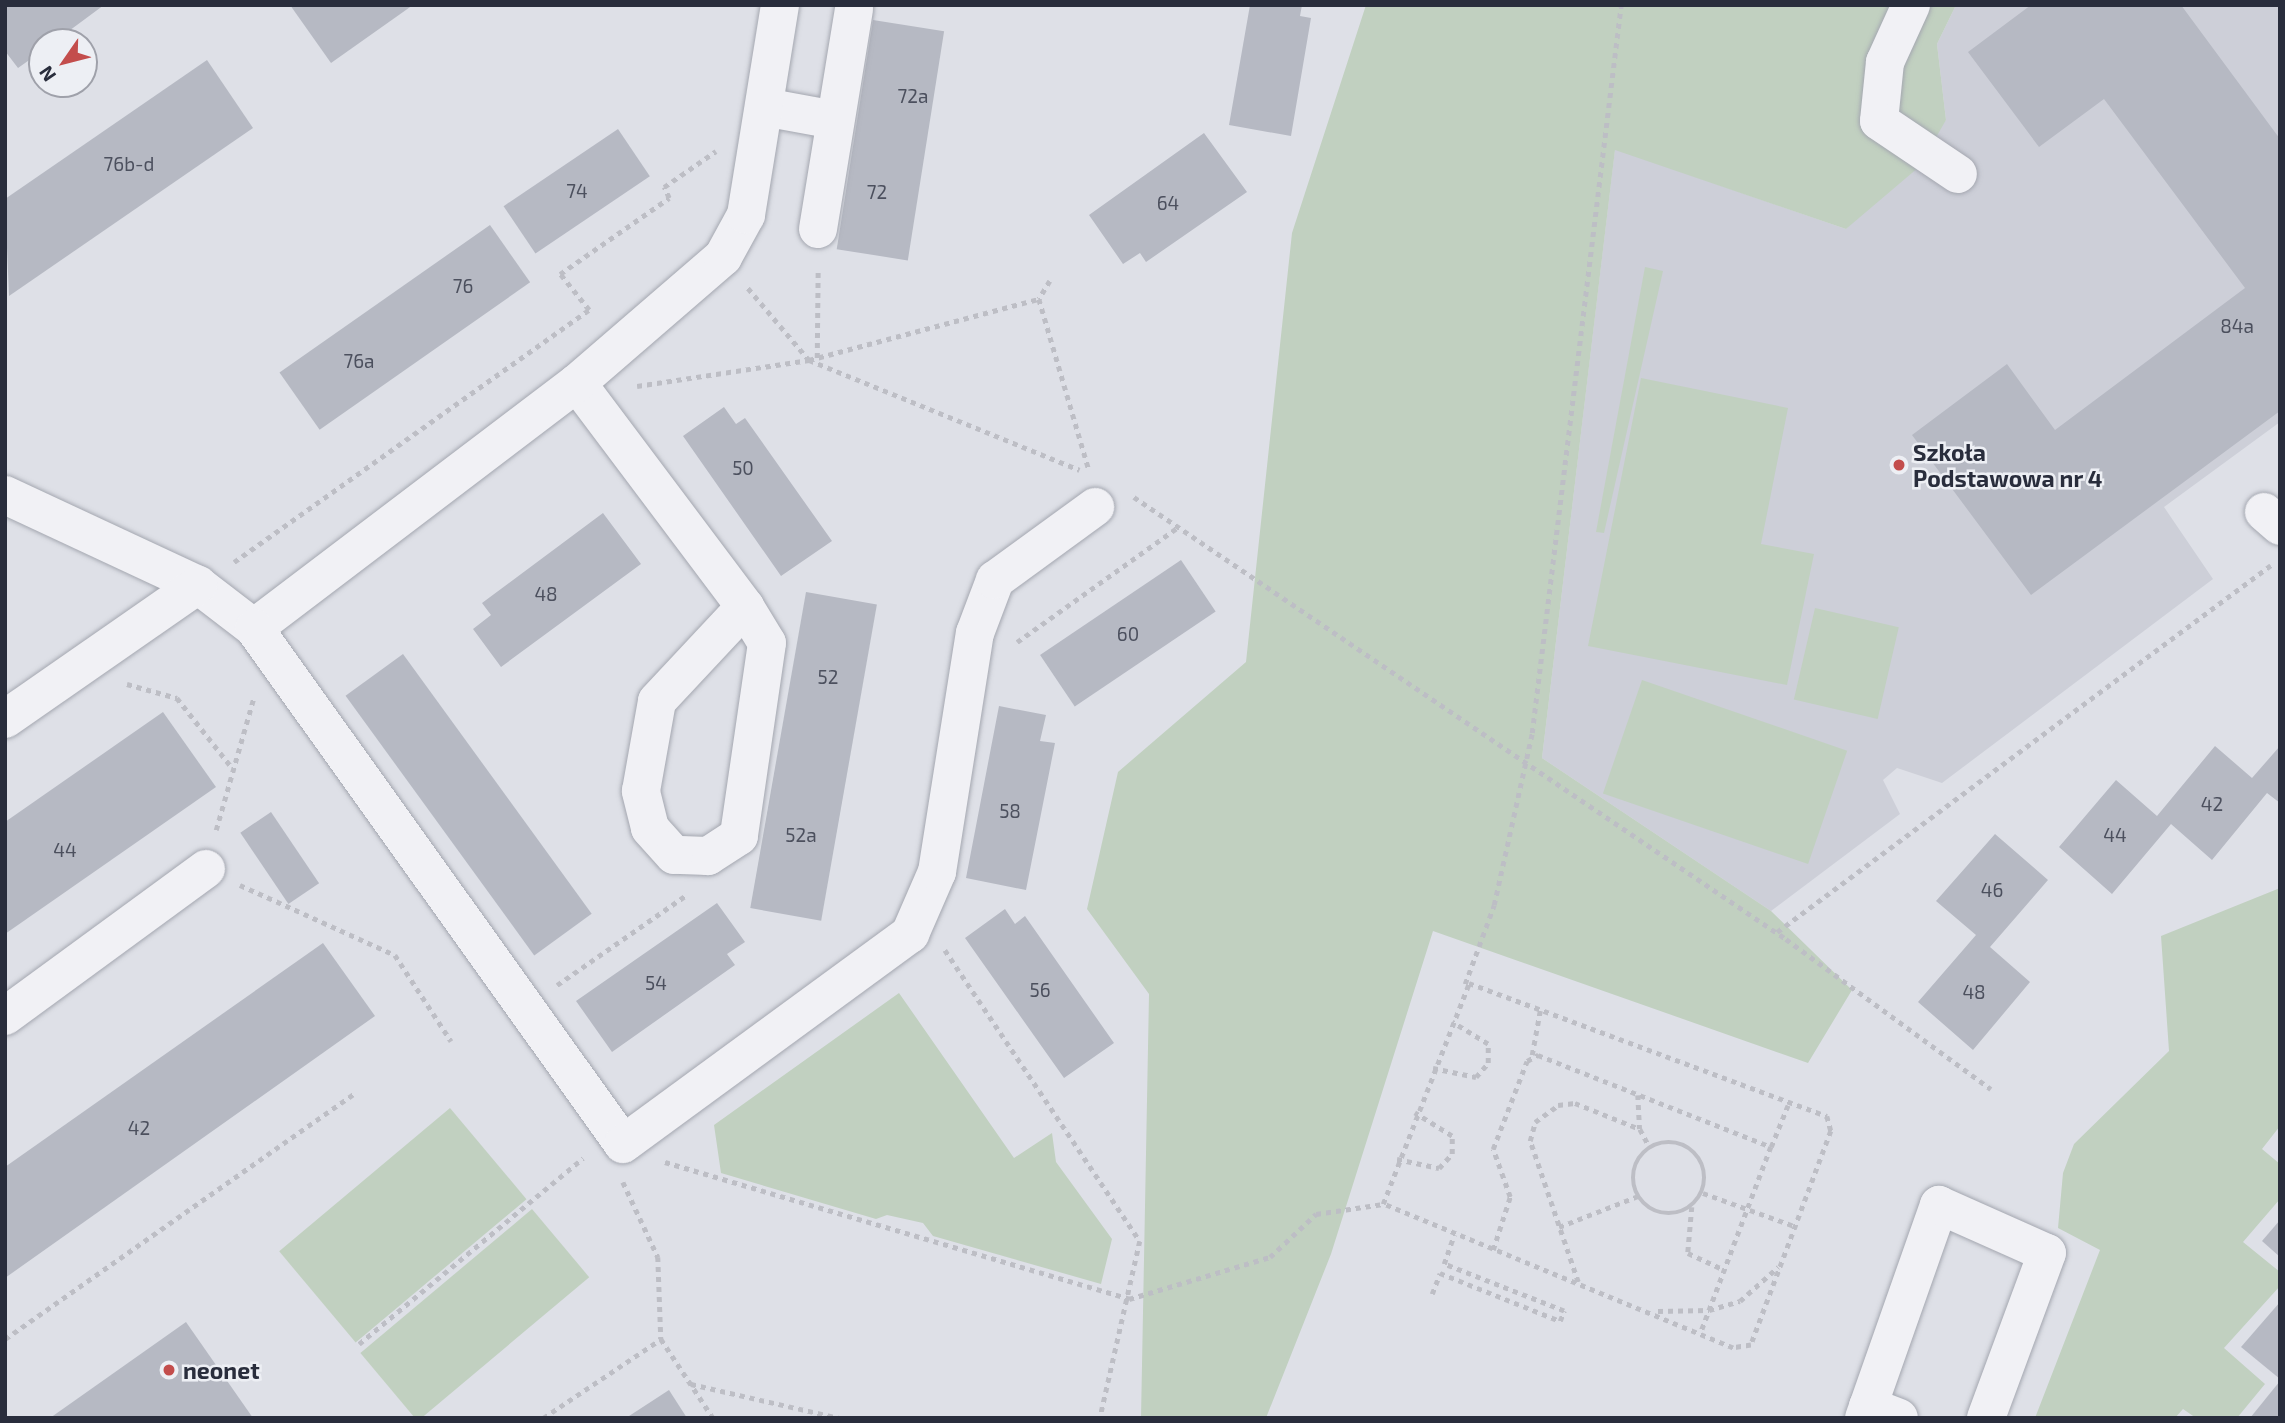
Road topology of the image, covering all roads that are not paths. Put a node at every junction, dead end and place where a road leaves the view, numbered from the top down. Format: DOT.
graph roads {
  1 [pos="1911,5"];
  2 [pos="779,9"];
  3 [pos="854,9"];
  4 [pos="763,113"];
  5 [pos="835,120"];
  6 [pos="1958,174"];
  7 [pos="818,229"];
  8 [pos="586,397"];
  9 [pos="1102,487"];
  10 [pos="5,495"];
  11 [pos="212,576"];
  12 [pos="745,607"];
  13 [pos="262,639"];
  14 [pos="5,719"];
  15 [pos="206,869"];
  16 [pos="5,1016"];
  17 [pos="1877,1414"];
  18 [pos="1986,1418"];
  1 -- 6 [label="lane"];
  2 -- 4 [label="lane"];
  3 -- 5 [label="lane"];
  4 -- 5 [label="lane"];
  4 -- 8 [label="lane"];
  5 -- 7 [label="lane"];
  8 -- 12 [label="lane"];
  8 -- 13 [label="lane"];
  9 -- 13 [label="lane"];
  10 -- 11 [label="lane"];
  11 -- 13 [label="lane"];
  11 -- 14 [label="lane"];
  12 -- 12 [label="lane"];
  15 -- 16 [label="lane"];
  17 -- 18 [label="lane"];
}
